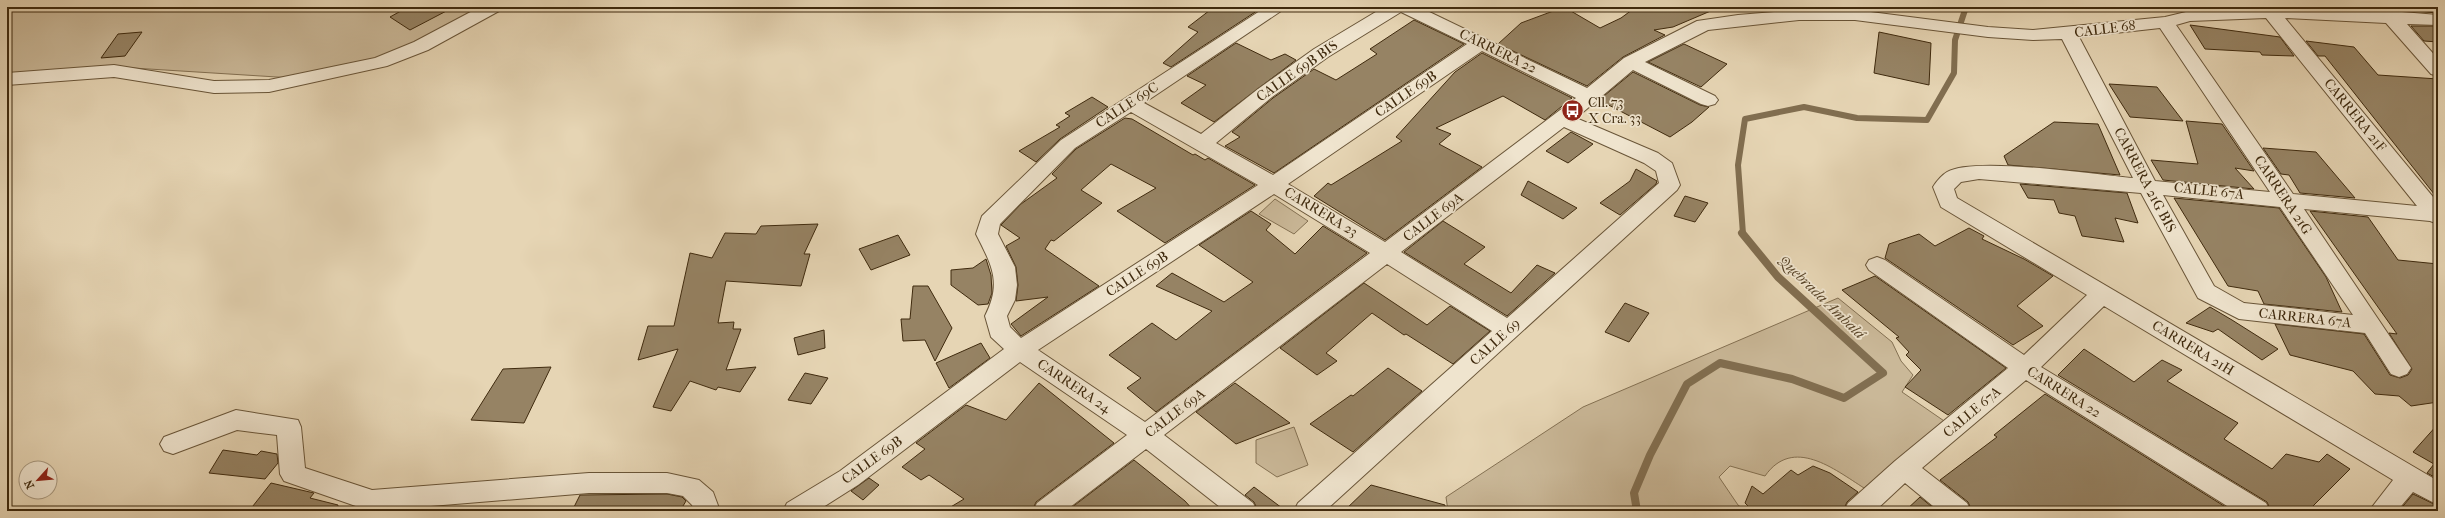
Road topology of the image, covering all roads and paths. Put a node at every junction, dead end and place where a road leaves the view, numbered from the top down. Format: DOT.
graph roads {
  1 [pos="493,7"];
  2 [pos="1278,7"];
  3 [pos="1397,7"];
  4 [pos="1405,7"];
  5 [pos="1849,11"];
  6 [pos="2186,11"];
  7 [pos="2284,11"];
  8 [pos="1894,12"];
  9 [pos="2390,16"];
  10 [pos="2438,20"];
  11 [pos="2165,22"];
  12 [pos="2068,34"];
  13 [pos="1482,43"];
  14 [pos="1631,62"];
  15 [pos="2438,70"];
  16 [pos="7,79"];
  17 [pos="1590,97"];
  18 [pos="1708,100"];
  19 [pos="1129,103"];
  20 [pos="1562,119"];
  21 [pos="1203,143"];
  22 [pos="1274,184"];
  23 [pos="2147,185"];
  24 [pos="2285,199"];
  25 [pos="1948,202"];
  26 [pos="2437,216"];
  27 [pos="990,221"];
  28 [pos="1387,252"];
  29 [pos="1877,265"];
  30 [pos="2102,294"];
  31 [pos="2239,311"];
  32 [pos="2372,325"];
  33 [pos="1507,330"];
  34 [pos="1020,350"];
  35 [pos="2025,368"];
  36 [pos="2399,368"];
  37 [pos="1146,435"];
  38 [pos="173,444"];
  39 [pos="1904,468"];
  40 [pos="2410,477"];
  41 [pos="2438,494"];
  42 [pos="703,507"];
  43 [pos="796,511"];
  44 [pos="1046,511"];
  45 [pos="1244,511"];
  46 [pos="1307,511"];
  47 [pos="1857,511"];
  48 [pos="1958,511"];
  49 [pos="2257,511"];
  50 [pos="2382,511"];
  1 -- 16 [label="street"];
  2 -- 19 [label="street, CALLE 69C"];
  3 -- 21 [label="street, CALLE 69B BIS"];
  4 -- 13 [label="street, CARRERA 22"];
  5 -- 8 [label="street"];
  5 -- 14 [label="street, CALLE 69A"];
  6 -- 7 [label="street, CALLE 68"];
  6 -- 11 [label="street, CALLE 68"];
  7 -- 9 [label="street, CALLE 68"];
  7 -- 26 [label="street, CARRERA 21F"];
  8 -- 12 [label="street, CALLE 68"];
  9 -- 10 [label="street, CALLE 68"];
  9 -- 15 [label="street"];
  11 -- 12 [label="street, CALLE 68"];
  11 -- 24 [label="street, CARRERA 21G"];
  12 -- 23 [label="street, CARRERA 21G BIS"];
  13 -- 17 [label="street, CARRERA 22"];
  13 -- 22 [label="street, CALLE 69B"];
  14 -- 17 [label="street, CALLE 69A"];
  14 -- 18 [label="street"];
  17 -- 20 [label="street, CALLE 69A"];
  19 -- 21 [label="street, CARRERA 23"];
  19 -- 27 [label="street, CALLE 69C"];
  20 -- 28 [label="street, CALLE 69A"];
  20 -- 33 [label="street, CALLE 69"];
  21 -- 22 [label="street, CARRERA 23"];
  22 -- 28 [label="street, CARRERA 23"];
  22 -- 34 [label="street, CALLE 69B"];
  23 -- 24 [label="street, CALLE 67A"];
  23 -- 25 [label="street, CALLE 67A"];
  23 -- 31 [label="street, CARRERA 21G BIS"];
  24 -- 26 [label="street, CALLE 67A"];
  24 -- 32 [label="street, CARRERA 21G"];
  25 -- 30 [label="street, CARRERA 21H"];
  27 -- 34 [label="street, CARRERA 24"];
  28 -- 33 [label="street, CARRERA 23"];
  28 -- 37 [label="street, CALLE 69A"];
  29 -- 35 [label="street, CARRERA 22"];
  30 -- 35 [label="street, CALLE 67A"];
  30 -- 40 [label="street, CARRERA 21H"];
  31 -- 32 [label="street, CARRERA 67A"];
  32 -- 36 [label="street, CARRERA 21G"];
  33 -- 46 [label="street, CALLE 69"];
  34 -- 37 [label="street, CARRERA 24"];
  34 -- 43 [label="street, CALLE 69B"];
  35 -- 39 [label="street, CALLE 67A"];
  35 -- 49 [label="street, CARRERA 22"];
  37 -- 44 [label="street, CALLE 69A"];
  37 -- 45 [label="street, CARRERA 24"];
  38 -- 42 [label="street"];
  39 -- 47 [label="street, CALLE 67A"];
  39 -- 48 [label="street"];
  40 -- 41 [label="street, CARRERA 21H"];
  40 -- 50 [label="street"];
}
